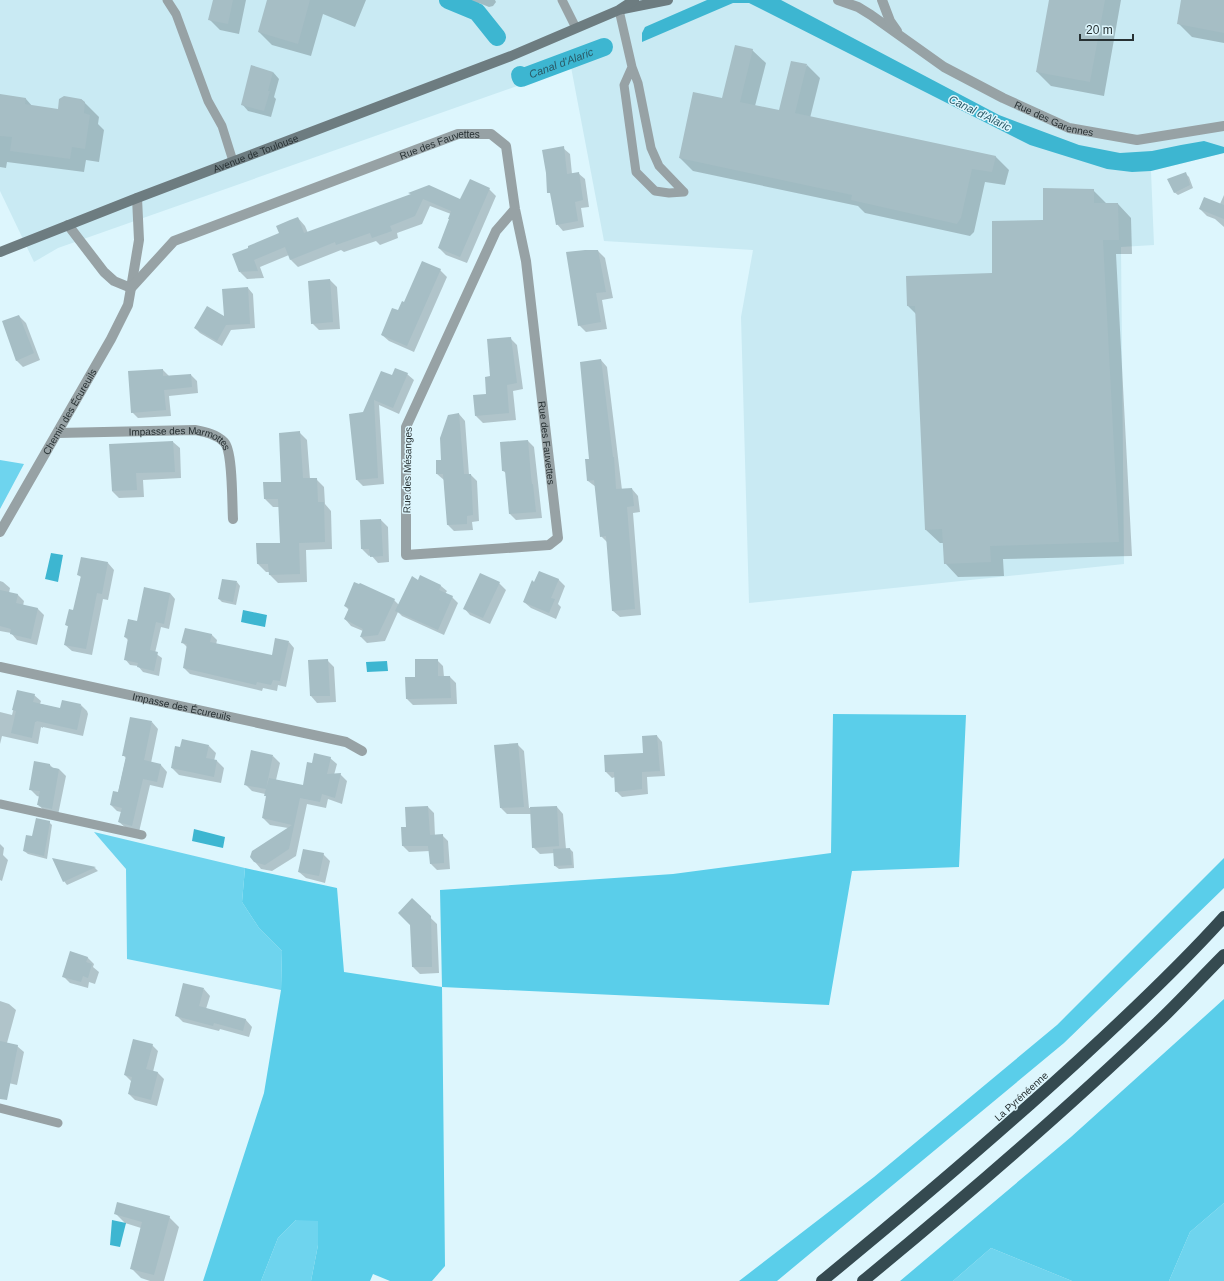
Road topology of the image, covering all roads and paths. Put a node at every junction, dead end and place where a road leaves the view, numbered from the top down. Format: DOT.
graph roads {
  1 [pos="167,0"];
  2 [pos="562,0"];
  3 [pos="634,0"];
  4 [pos="668,0"];
  5 [pos="838,0"];
  6 [pos="882,0"];
  7 [pos="619,10"];
  8 [pos="576,28"];
  9 [pos="902,38"];
  10 [pos="632,67"];
  11 [pos="1224,126"];
  12 [pos="233,161"];
  13 [pos="137,198"];
  14 [pos="515,209"];
  15 [pos="68,225"];
  16 [pos="0,252"];
  17 [pos="131,288"];
  18 [pos="58,433"];
  19 [pos="233,519"];
  20 [pos="0,532"];
  21 [pos="558,538"];
  22 [pos="0,667"];
  23 [pos="362,751"];
  24 [pos="0,804"];
  25 [pos="142,835"];
  26 [pos="1224,917"];
  27 [pos="1224,955"];
  28 [pos="0,1108"];
  29 [pos="58,1123"];
  30 [pos="822,1281"];
  31 [pos="863,1281"];
  1 -- 12 [label="lane"];
  2 -- 8 [label="lane"];
  3 -- 7 [label="main road"];
  4 -- 7 [label="main road"];
  5 -- 9 [label="street, Rue des Garennes"];
  6 -- 9 [label="street, Rue des Garennes"];
  7 -- 8 [label="main road, Avenue de Toulouse"];
  7 -- 10 [label="lane"];
  8 -- 12 [label="main road, Avenue de Toulouse"];
  9 -- 11 [label="street, Rue des Garennes"];
  10 -- 10 [label="lane"];
  12 -- 13 [label="main road, Avenue de Toulouse"];
  13 -- 15 [label="main road, Avenue de Toulouse"];
  13 -- 17 [label="street, Chemin des Écureuils"];
  14 -- 17 [label="street, Rue des Fauvettes"];
  14 -- 21 [label="street, Rue des Fauvettes"];
  14 -- 21 [label="street, Rue des Mésanges"];
  15 -- 16 [label="main road, Avenue de Toulouse"];
  15 -- 17 [label="street"];
  17 -- 18 [label="street, Chemin des Écureuils"];
  18 -- 19 [label="street, Impasse des Marmottes"];
  18 -- 20 [label="street, Chemin des Écureuils"];
  22 -- 23 [label="street, Impasse des Écureuils"];
  24 -- 25 [label="lane"];
  26 -- 30 [label="highway, La Pyrénéenne"];
  27 -- 31 [label="highway"];
  28 -- 29 [label="lane"];
}
